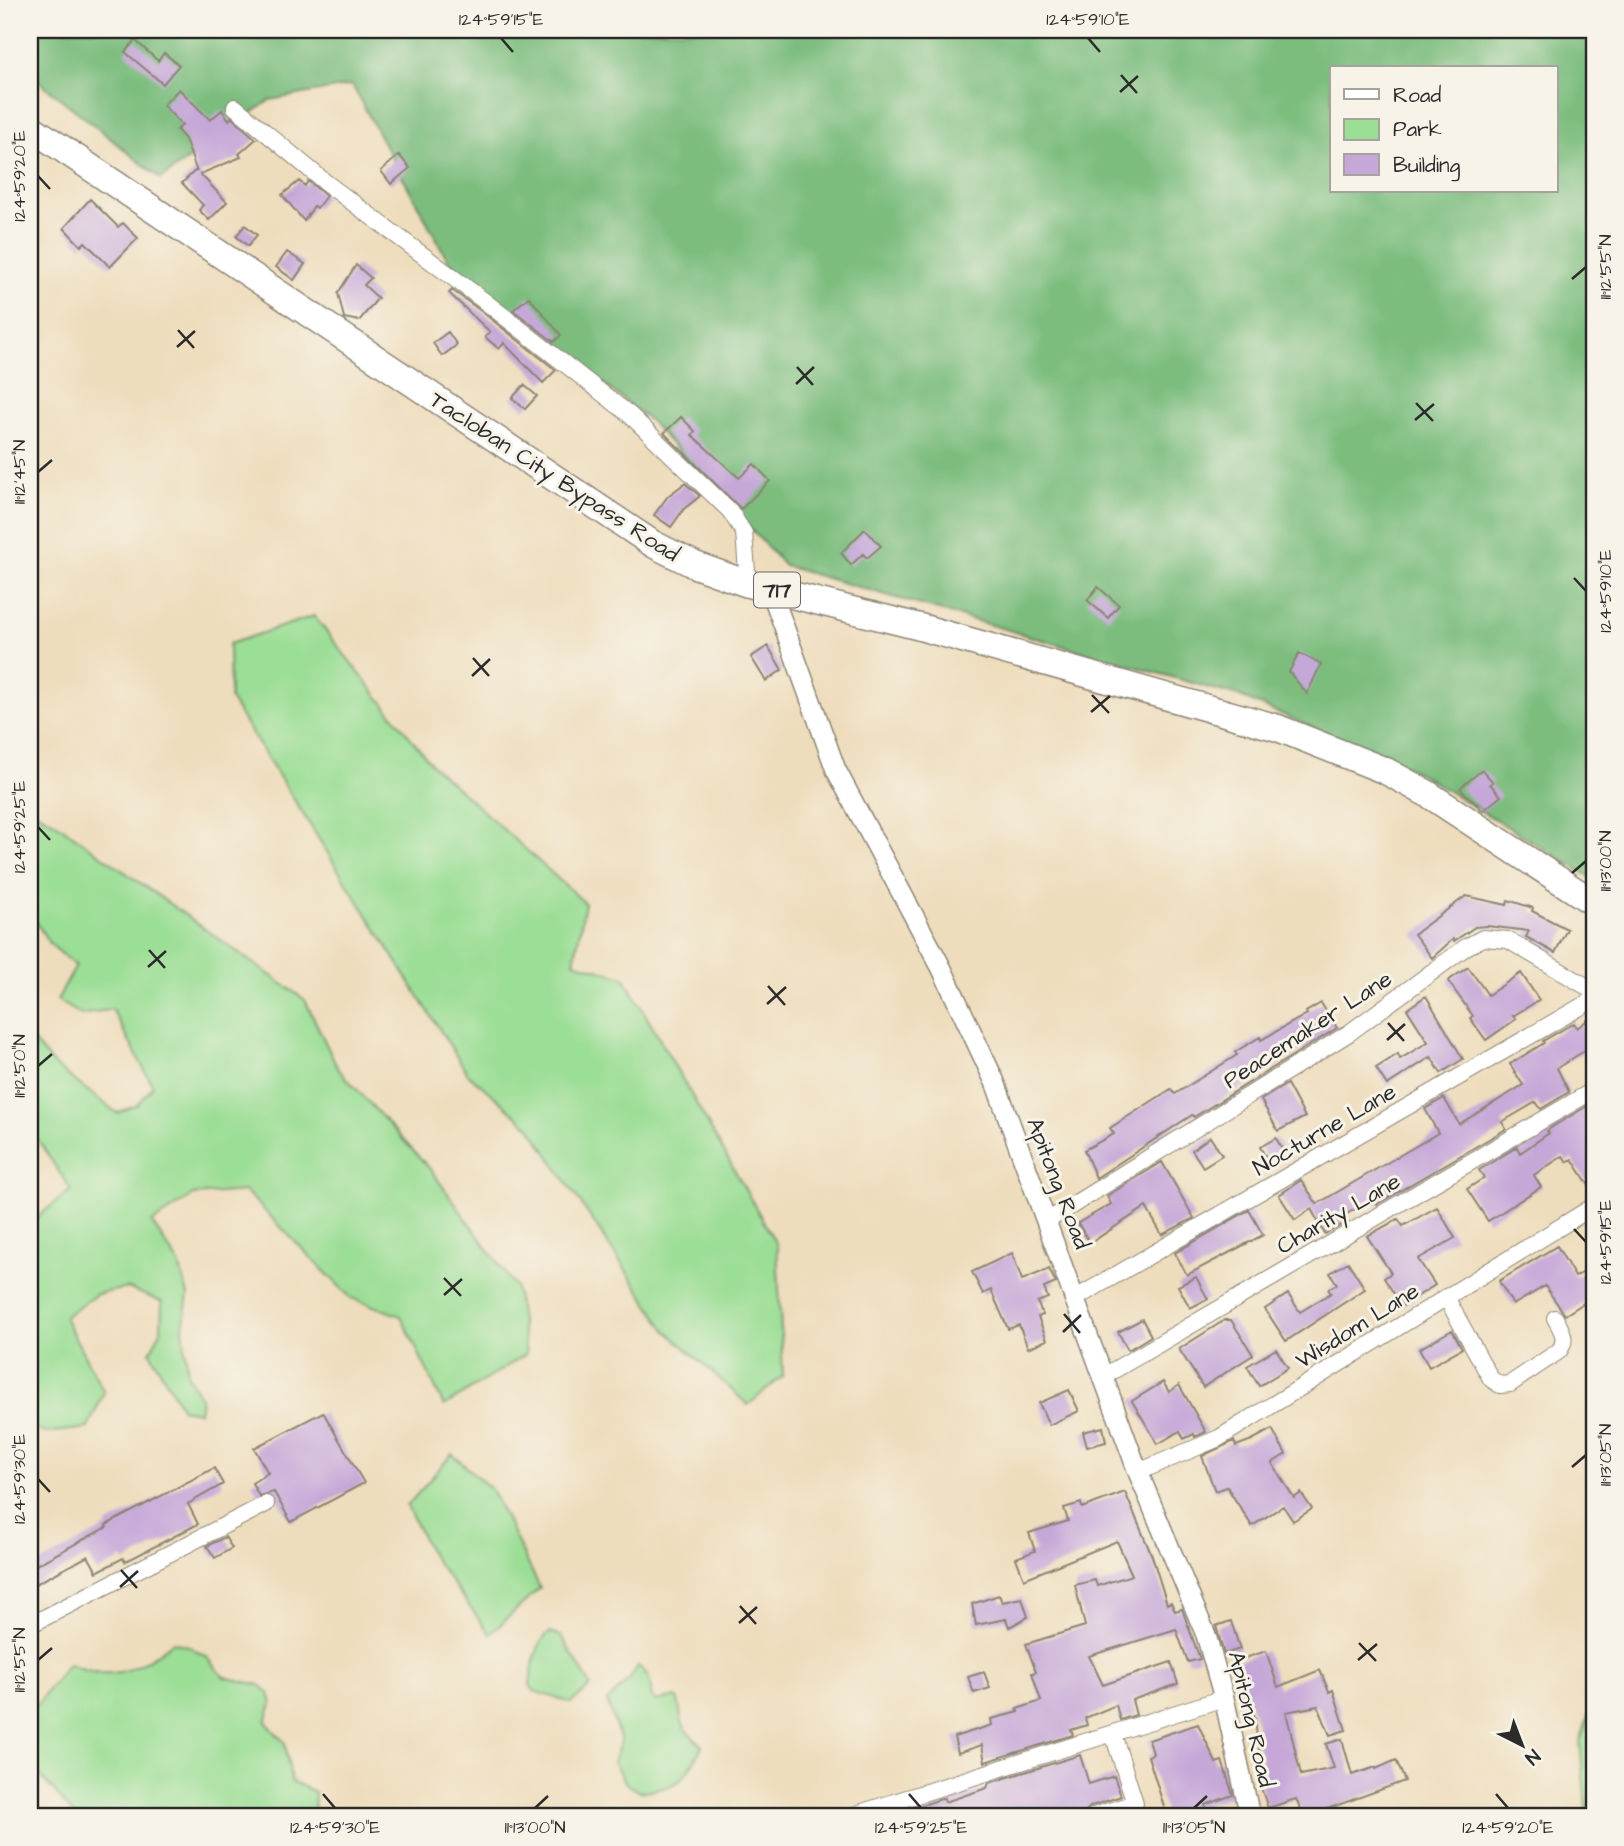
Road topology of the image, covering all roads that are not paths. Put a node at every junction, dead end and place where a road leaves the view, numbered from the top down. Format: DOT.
graph roads {
  1 [pos="235,107"];
  2 [pos="30,127"];
  3 [pos="759,586"];
  4 [pos="1594,903"];
  5 [pos="1594,991"];
  6 [pos="1594,999"];
  7 [pos="1594,1090"];
  8 [pos="1594,1206"];
  9 [pos="1048,1221"];
  10 [pos="1446,1297"];
  11 [pos="1076,1298"];
  12 [pos="1555,1318"];
  13 [pos="1104,1376"];
  14 [pos="1138,1472"];
  15 [pos="266,1504"];
  16 [pos="30,1625"];
  17 [pos="1224,1698"];
  18 [pos="1113,1734"];
  19 [pos="850,1816"];
  20 [pos="1094,1816"];
  21 [pos="1250,1816"];
  1 -- 3 [label="street"];
  2 -- 3 [label="highway, Tacloban City Bypass Road / 717"];
  3 -- 4 [label="highway, Tacloban City Bypass Road / 717"];
  3 -- 9 [label="street, Apitong Road"];
  5 -- 9 [label="street, Peacemaker Lane"];
  6 -- 11 [label="street, Nocturne Lane"];
  7 -- 13 [label="street, Charity Lane"];
  8 -- 10 [label="street, Wisdom Lane"];
  9 -- 11 [label="street, Apitong Road"];
  10 -- 12 [label="street"];
  10 -- 14 [label="street, Wisdom Lane"];
  11 -- 13 [label="street, Apitong Road"];
  13 -- 14 [label="street, Apitong Road"];
  14 -- 17 [label="street, Apitong Road"];
  15 -- 16 [label="street"];
  17 -- 18 [label="street"];
  17 -- 21 [label="street, Apitong Road"];
  18 -- 19 [label="street"];
  18 -- 20 [label="street"];
}
